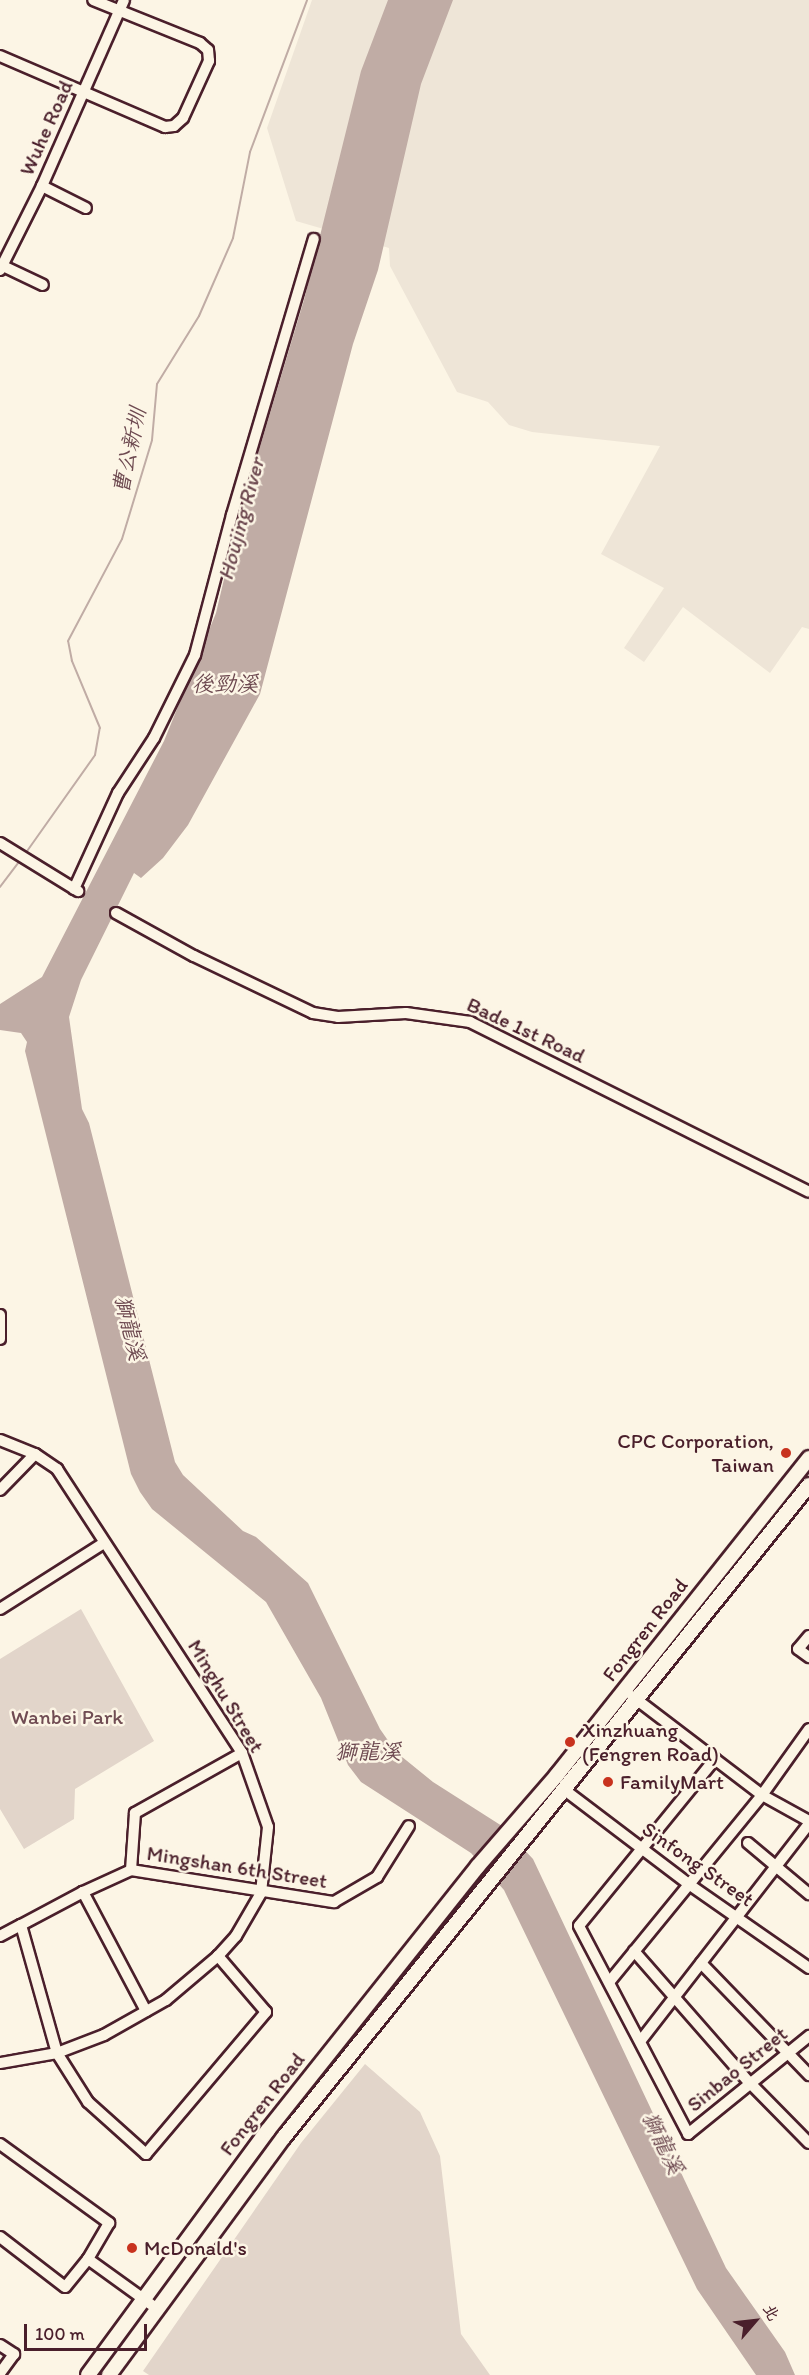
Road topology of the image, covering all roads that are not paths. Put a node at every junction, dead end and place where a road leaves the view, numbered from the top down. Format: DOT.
graph roads {
  1 [pos="93,0"];
  2 [pos="124,0"];
  3 [pos="120,11"];
  4 [pos="0,56"];
  5 [pos="82,93"];
  6 [pos="42,186"];
  7 [pos="86,208"];
  8 [pos="314,239"];
  9 [pos="2,268"];
  10 [pos="43,285"];
  11 [pos="0,843"];
  12 [pos="116,913"];
  13 [pos="809,1192"];
  14 [pos="0,1315"];
  15 [pos="0,1340"];
  16 [pos="0,1440"];
  17 [pos="35,1454"];
  18 [pos="809,1458"];
  19 [pos="809,1485"];
  20 [pos="0,1490"];
  21 [pos="104,1543"];
  22 [pos="0,1609"];
  23 [pos="809,1636"];
  24 [pos="809,1657"];
  25 [pos="624,1691"];
  26 [pos="638,1701"];
  27 [pos="809,1729"];
  28 [pos="242,1753"];
  29 [pos="715,1759"];
  30 [pos="566,1791"];
  31 [pos="762,1795"];
  32 [pos="809,1822"];
  33 [pos="409,1826"];
  34 [pos="748,1843"];
  35 [pos="643,1851"];
  36 [pos="773,1867"];
  37 [pos="131,1870"];
  38 [pos="690,1885"];
  39 [pos="83,1892"];
  40 [pos="261,1893"];
  41 [pos="809,1894"];
  42 [pos="736,1915"];
  43 [pos="21,1925"];
  44 [pos="0,1935"];
  45 [pos="634,1950"];
  46 [pos="218,1956"];
  47 [pos="701,1963"];
  48 [pos="809,1968"];
  49 [pos="610,1981"];
  50 [pos="676,1996"];
  51 [pos="146,2011"];
  52 [pos="809,2036"];
  53 [pos="642,2039"];
  54 [pos="57,2053"];
  55 [pos="788,2053"];
  56 [pos="0,2063"];
  57 [pos="809,2074"];
  58 [pos="748,2081"];
  59 [pos="809,2143"];
  60 [pos="0,2144"];
  61 [pos="0,2237"];
  62 [pos="88,2259"];
  63 [pos="143,2298"];
  64 [pos="156,2308"];
  65 [pos="0,2344"];
  66 [pos="0,2373"];
  67 [pos="88,2375"];
  68 [pos="109,2375"];
  1 -- 3 [label="street"];
  2 -- 3 [label="street, Wuhe Road"];
  3 -- 5 [label="street, Wuhe Road"];
  3 -- 5 [label="street"];
  4 -- 5 [label="street"];
  5 -- 6 [label="street, Wuhe Road"];
  6 -- 7 [label="street"];
  6 -- 9 [label="street, Wuhe Road"];
  8 -- 11 [label="street"];
  9 -- 10 [label="street"];
  12 -- 13 [label="street, Bade 1st Road"];
  14 -- 15 [label="street"];
  16 -- 17 [label="street, Minghu Street"];
  17 -- 20 [label="street"];
  17 -- 21 [label="street, Minghu Street"];
  18 -- 25 [label="main road, Fongren Road"];
  19 -- 26 [label="main road, Fongren Road"];
  21 -- 22 [label="street"];
  21 -- 28 [label="street, Minghu Street"];
  23 -- 24 [label="street"];
  25 -- 26 [label="street"];
  25 -- 63 [label="main road, Fongren Road"];
  26 -- 29 [label="street"];
  26 -- 30 [label="main road, Fongren Road"];
  27 -- 31 [label="street"];
  28 -- 37 [label="street, Mingshan 6th Street"];
  28 -- 40 [label="street, Minghu Street"];
  29 -- 31 [label="street"];
  29 -- 35 [label="street"];
  30 -- 35 [label="street, Sinfong Street"];
  30 -- 64 [label="main road, Fongren Road"];
  31 -- 32 [label="street"];
  31 -- 38 [label="street"];
  32 -- 36 [label="street"];
  33 -- 40 [label="street, Mingshan 6th Street"];
  34 -- 36 [label="street"];
  35 -- 38 [label="street, Sinfong Street"];
  35 -- 49 [label="street"];
  36 -- 41 [label="street"];
  36 -- 42 [label="street"];
  37 -- 39 [label="street"];
  37 -- 40 [label="street, Mingshan 6th Street"];
  38 -- 42 [label="street, Sinfong Street"];
  38 -- 45 [label="street"];
  39 -- 43 [label="street"];
  39 -- 51 [label="street"];
  40 -- 46 [label="street, Minghu Street"];
  42 -- 47 [label="street"];
  42 -- 48 [label="street, Sinfong Street"];
  43 -- 44 [label="street"];
  43 -- 54 [label="street"];
  45 -- 49 [label="street"];
  45 -- 50 [label="street"];
  46 -- 51 [label="street, Minghu Street"];
  46 -- 54 [label="street"];
  47 -- 50 [label="street"];
  47 -- 55 [label="street"];
  49 -- 53 [label="street"];
  50 -- 53 [label="street"];
  50 -- 58 [label="street"];
  51 -- 54 [label="street, Minghu Street"];
  52 -- 55 [label="street, Sinbao Street"];
  53 -- 58 [label="street, Sinbao Street"];
  54 -- 56 [label="street, Minghu Street"];
  55 -- 57 [label="street"];
  55 -- 58 [label="street, Sinbao Street"];
  58 -- 59 [label="street"];
  60 -- 62 [label="street"];
  61 -- 62 [label="street"];
  62 -- 63 [label="street"];
  63 -- 64 [label="street"];
  63 -- 67 [label="main road, Fongren Road"];
  64 -- 68 [label="main road, Fongren Road"];
  65 -- 66 [label="street"];
}
